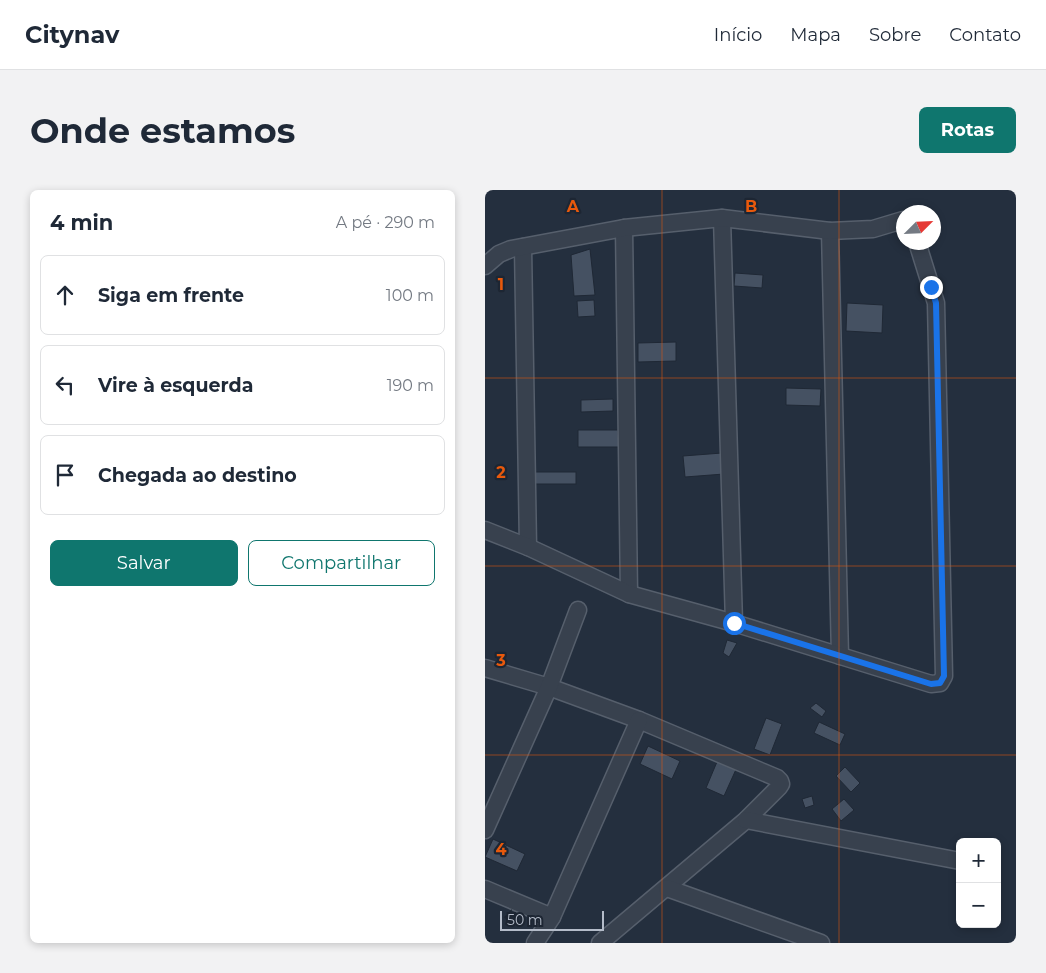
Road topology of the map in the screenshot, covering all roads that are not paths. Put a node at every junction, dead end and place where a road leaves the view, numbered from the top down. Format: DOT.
graph roads {
  1 [pos="722,218"];
  2 [pos="896,222"];
  3 [pos="624,228"];
  4 [pos="830,231"];
  5 [pos="523,247"];
  6 [pos="919,250"];
  7 [pos="485,266"];
  8 [pos="485,530"];
  9 [pos="528,547"];
  10 [pos="629,594"];
  11 [pos="578,610"];
  12 [pos="734,623"];
  13 [pos="839,656"];
  14 [pos="485,668"];
  15 [pos="549,688"];
  16 [pos="639,720"];
  17 [pos="746,820"];
  18 [pos="485,830"];
  19 [pos="956,860"];
  20 [pos="667,888"];
  21 [pos="485,889"];
  22 [pos="551,917"];
  23 [pos="535,943"];
  24 [pos="600,943"];
  25 [pos="821,943"];
  1 -- 3 [label="street"];
  1 -- 4 [label="street"];
  1 -- 12 [label="street"];
  2 -- 4 [label="street"];
  3 -- 5 [label="street"];
  3 -- 10 [label="street"];
  4 -- 13 [label="street"];
  5 -- 7 [label="street"];
  5 -- 9 [label="street"];
  6 -- 13 [label="street"];
  8 -- 9 [label="street"];
  9 -- 10 [label="street"];
  10 -- 12 [label="street"];
  11 -- 15 [label="street"];
  12 -- 13 [label="street"];
  14 -- 15 [label="street"];
  15 -- 16 [label="street"];
  15 -- 18 [label="street"];
  16 -- 17 [label="street"];
  16 -- 22 [label="street"];
  17 -- 19 [label="street"];
  17 -- 20 [label="street"];
  20 -- 24 [label="street"];
  20 -- 25 [label="street"];
  21 -- 22 [label="street"];
  22 -- 23 [label="street"];
}
